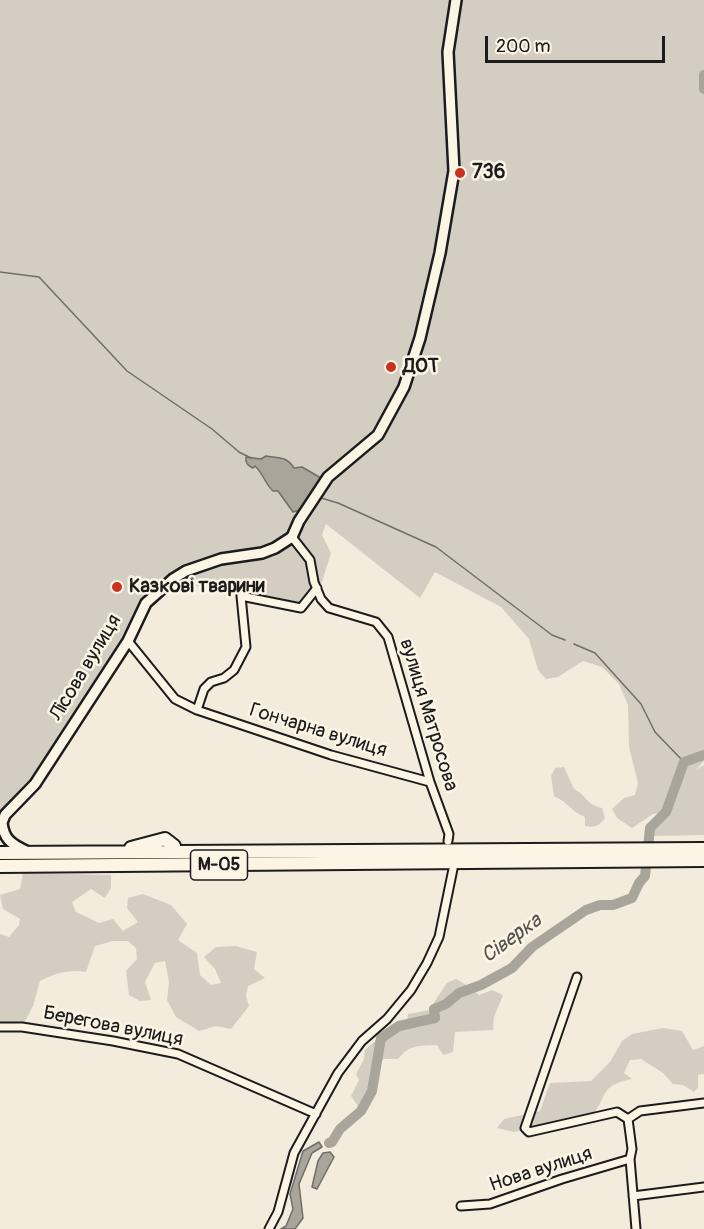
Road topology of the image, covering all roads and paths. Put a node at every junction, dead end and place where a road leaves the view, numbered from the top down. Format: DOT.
graph roads {
  1 [pos="456,0"];
  2 [pos="292,537"];
  3 [pos="317,588"];
  4 [pos="128,641"];
  5 [pos="197,710"];
  6 [pos="430,782"];
  7 [pos="2,820"];
  8 [pos="448,842"];
  9 [pos="704,849"];
  10 [pos="176,852"];
  11 [pos="0,853"];
  12 [pos="34,853"];
  13 [pos="674,854"];
  14 [pos="438,856"];
  15 [pos="459,860"];
  16 [pos="704,860"];
  17 [pos="0,866"];
  18 [pos="125,866"];
  19 [pos="577,977"];
  20 [pos="0,1027"];
  21 [pos="704,1103"];
  22 [pos="316,1114"];
  23 [pos="628,1119"];
  24 [pos="630,1160"];
  25 [pos="704,1186"];
  26 [pos="633,1196"];
  27 [pos="461,1206"];
  28 [pos="269,1229"];
  29 [pos="636,1229"];
  1 -- 2 [label="street"];
  2 -- 3 [label="street, вулиця Матросова"];
  2 -- 4 [label="street, Лісова вулиця"];
  3 -- 5 [label="street"];
  3 -- 6 [label="street, вулиця Матросова"];
  4 -- 5 [label="street, Гончарна вулиця"];
  4 -- 7 [label="street, Лісова вулиця"];
  5 -- 6 [label="street, Гончарна вулиця"];
  6 -- 8 [label="street, вулиця Матросова"];
  7 -- 12 [label="street"];
  9 -- 13 [label="highway, М-05"];
  10 -- 12 [label="highway"];
  10 -- 14 [label="highway, М-05"];
  10 -- 18 [label="highway"];
  11 -- 12 [label="highway"];
  13 -- 15 [label="highway, М-05"];
  13 -- 16 [label="highway, М-05"];
  14 -- 15 [label="highway, М-05"];
  14 -- 18 [label="highway, М-05"];
  15 -- 22 [label="street"];
  17 -- 18 [label="highway, М-05"];
  19 -- 23 [label="street"];
  20 -- 22 [label="street, Берегова вулиця"];
  21 -- 23 [label="street"];
  22 -- 28 [label="street"];
  23 -- 24 [label="street"];
  24 -- 26 [label="street"];
  24 -- 27 [label="street, Нова вулиця"];
  25 -- 26 [label="street"];
  26 -- 29 [label="street"];
}
